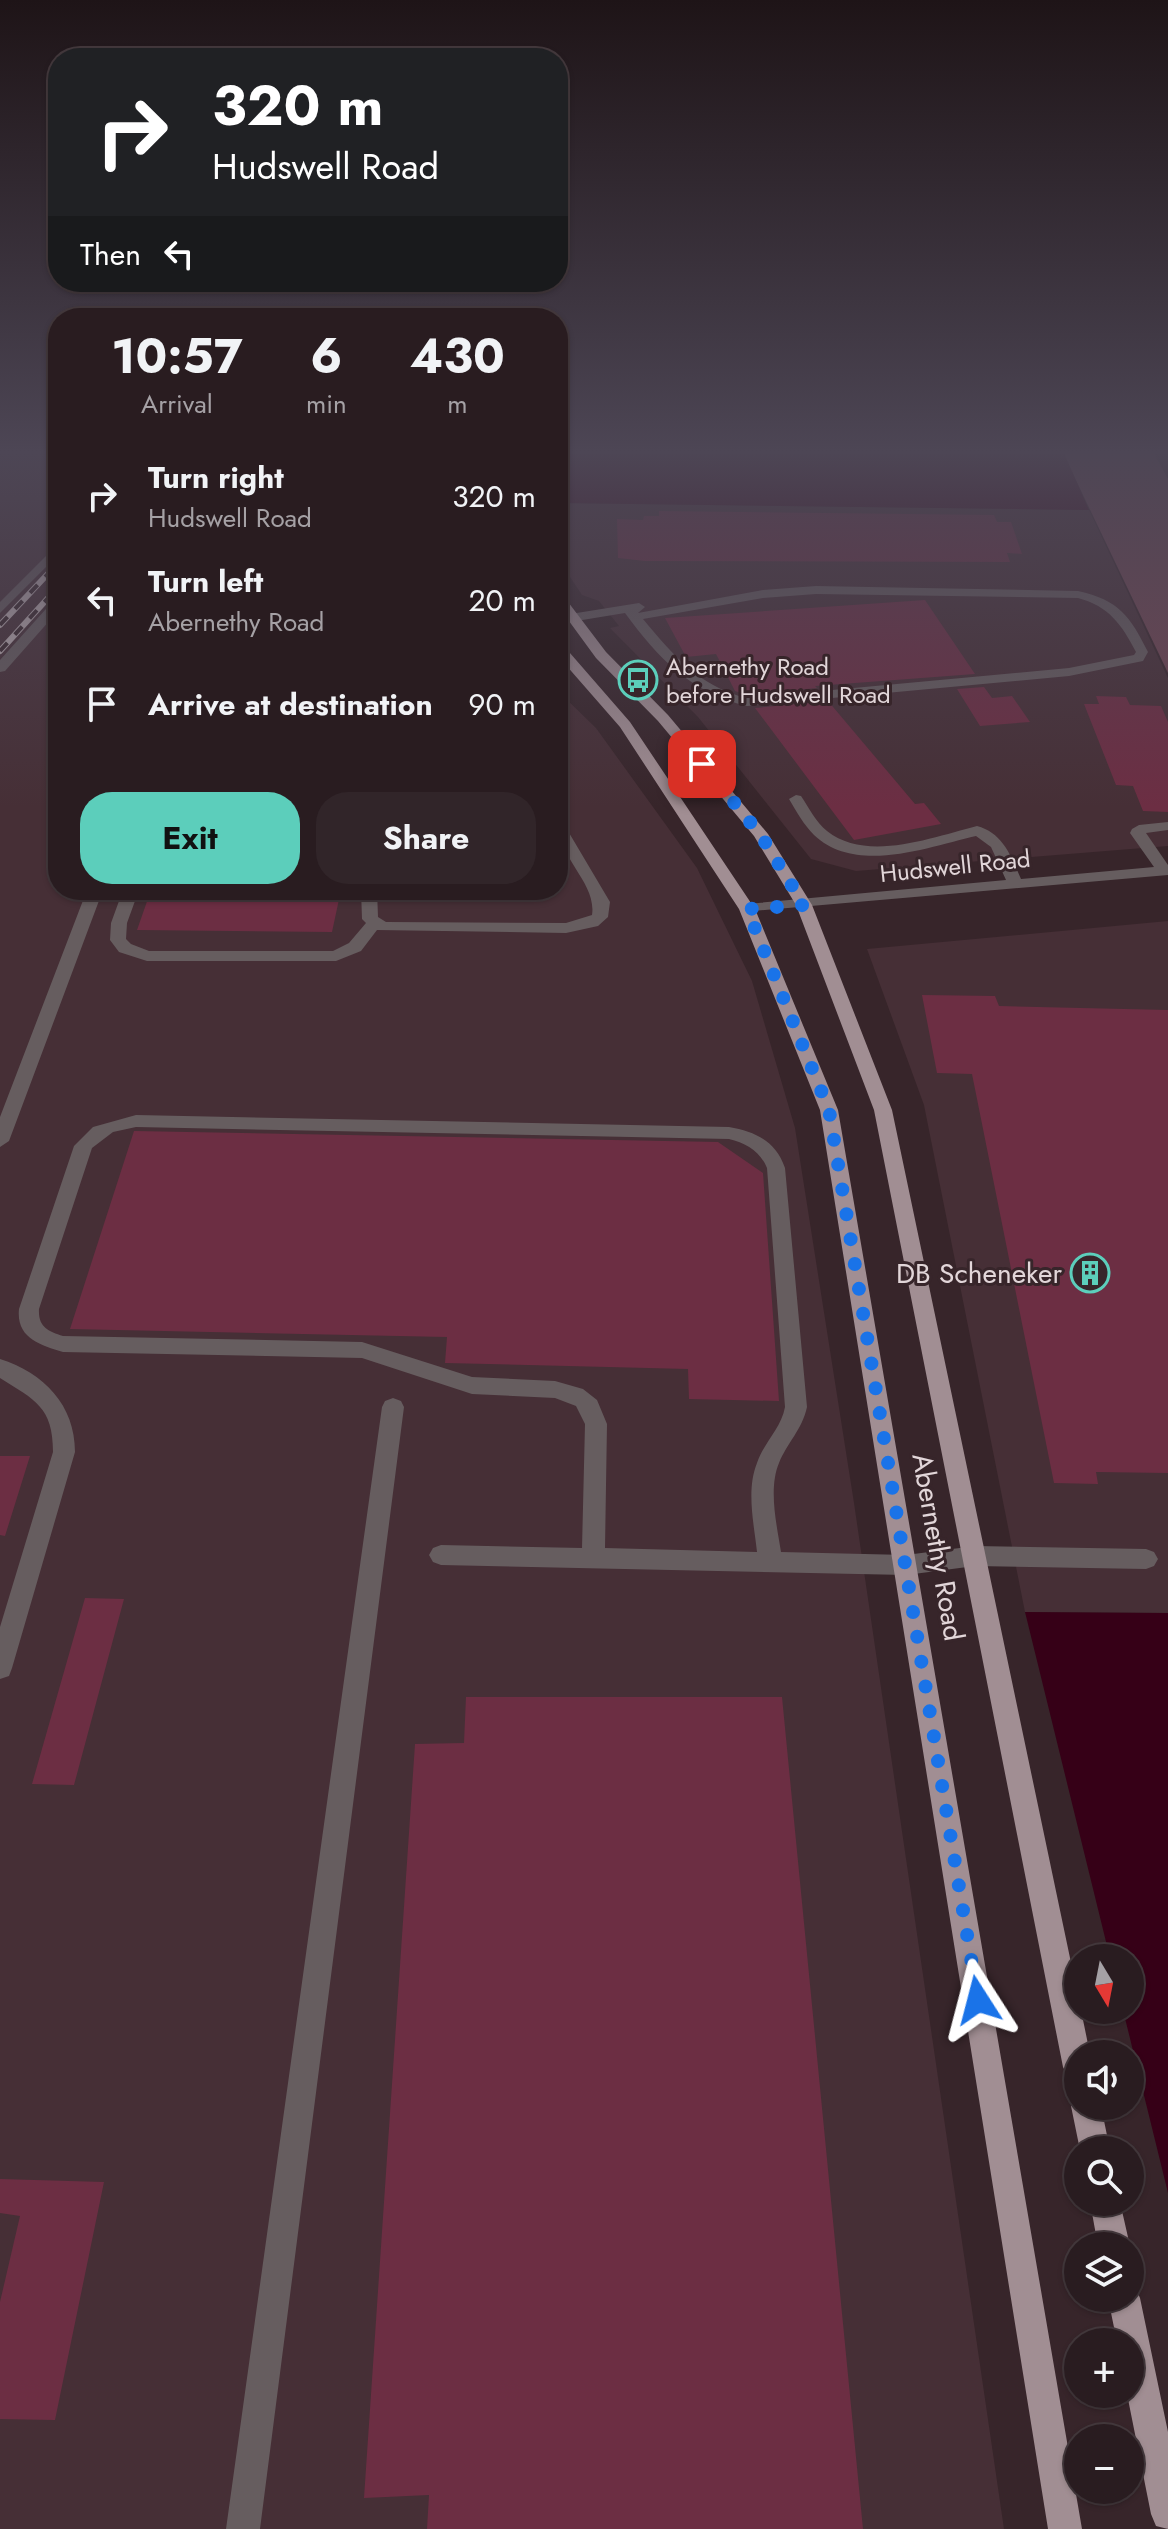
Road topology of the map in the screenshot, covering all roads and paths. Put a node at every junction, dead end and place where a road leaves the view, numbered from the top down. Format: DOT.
graph roads {
  1 [pos="36,571"];
  2 [pos="744,583"];
  3 [pos="0,609"];
  4 [pos="631,613"];
  5 [pos="48,614"];
  6 [pos="568,619"];
  7 [pos="568,623"];
  8 [pos="568,659"];
  9 [pos="0,668"];
  10 [pos="796,799"];
  11 [pos="1168,826"];
  12 [pos="568,843"];
  13 [pos="1166,870"];
  14 [pos="1016,884"];
  15 [pos="91,900"];
  16 [pos="128,900"];
  17 [pos="369,900"];
  18 [pos="804,905"];
  19 [pos="747,909"];
  20 [pos="375,923"];
  21 [pos="0,1141"];
  22 [pos="0,1367"];
  23 [pos="393,1407"];
  24 [pos="441,1555"];
  25 [pos="975,1556"];
  26 [pos="593,1558"];
  27 [pos="1146,1559"];
  28 [pos="770,1562"];
  29 [pos="906,1565"];
  30 [pos="0,1668"];
  31 [pos="1073,2040"];
  32 [pos="1127,2312"];
  33 [pos="1168,2514"];
  34 [pos="243,2529"];
  35 [pos="1065,2529"];
  1 -- 3 [label="street"];
  2 -- 4 [label="street"];
  4 -- 4 [label="street"];
  4 -- 6 [label="street"];
  5 -- 9 [label="street"];
  7 -- 18 [label="main road, Abernethy Road"];
  8 -- 19 [label="main road, Abernethy Road"];
  10 -- 14 [label="street"];
  11 -- 13 [label="street"];
  12 -- 20 [label="street"];
  13 -- 14 [label="street, Hudswell Road"];
  14 -- 18 [label="street, Hudswell Road"];
  15 -- 21 [label="street"];
  16 -- 20 [label="street"];
  17 -- 20 [label="street"];
  18 -- 19 [label="street, Hudswell Road"];
  18 -- 25 [label="main road, Abernethy Road"];
  19 -- 29 [label="main road, Abernethy Road"];
  22 -- 30 [label="street"];
  23 -- 34 [label="street"];
  24 -- 26 [label="street"];
  25 -- 27 [label="street"];
  25 -- 29 [label="street"];
  25 -- 31 [label="main road, Abernethy Road"];
  26 -- 28 [label="street"];
  26 -- 28 [label="street"];
  28 -- 29 [label="street"];
  29 -- 35 [label="main road, Abernethy Road"];
  32 -- 33 [label="main road"];
}
